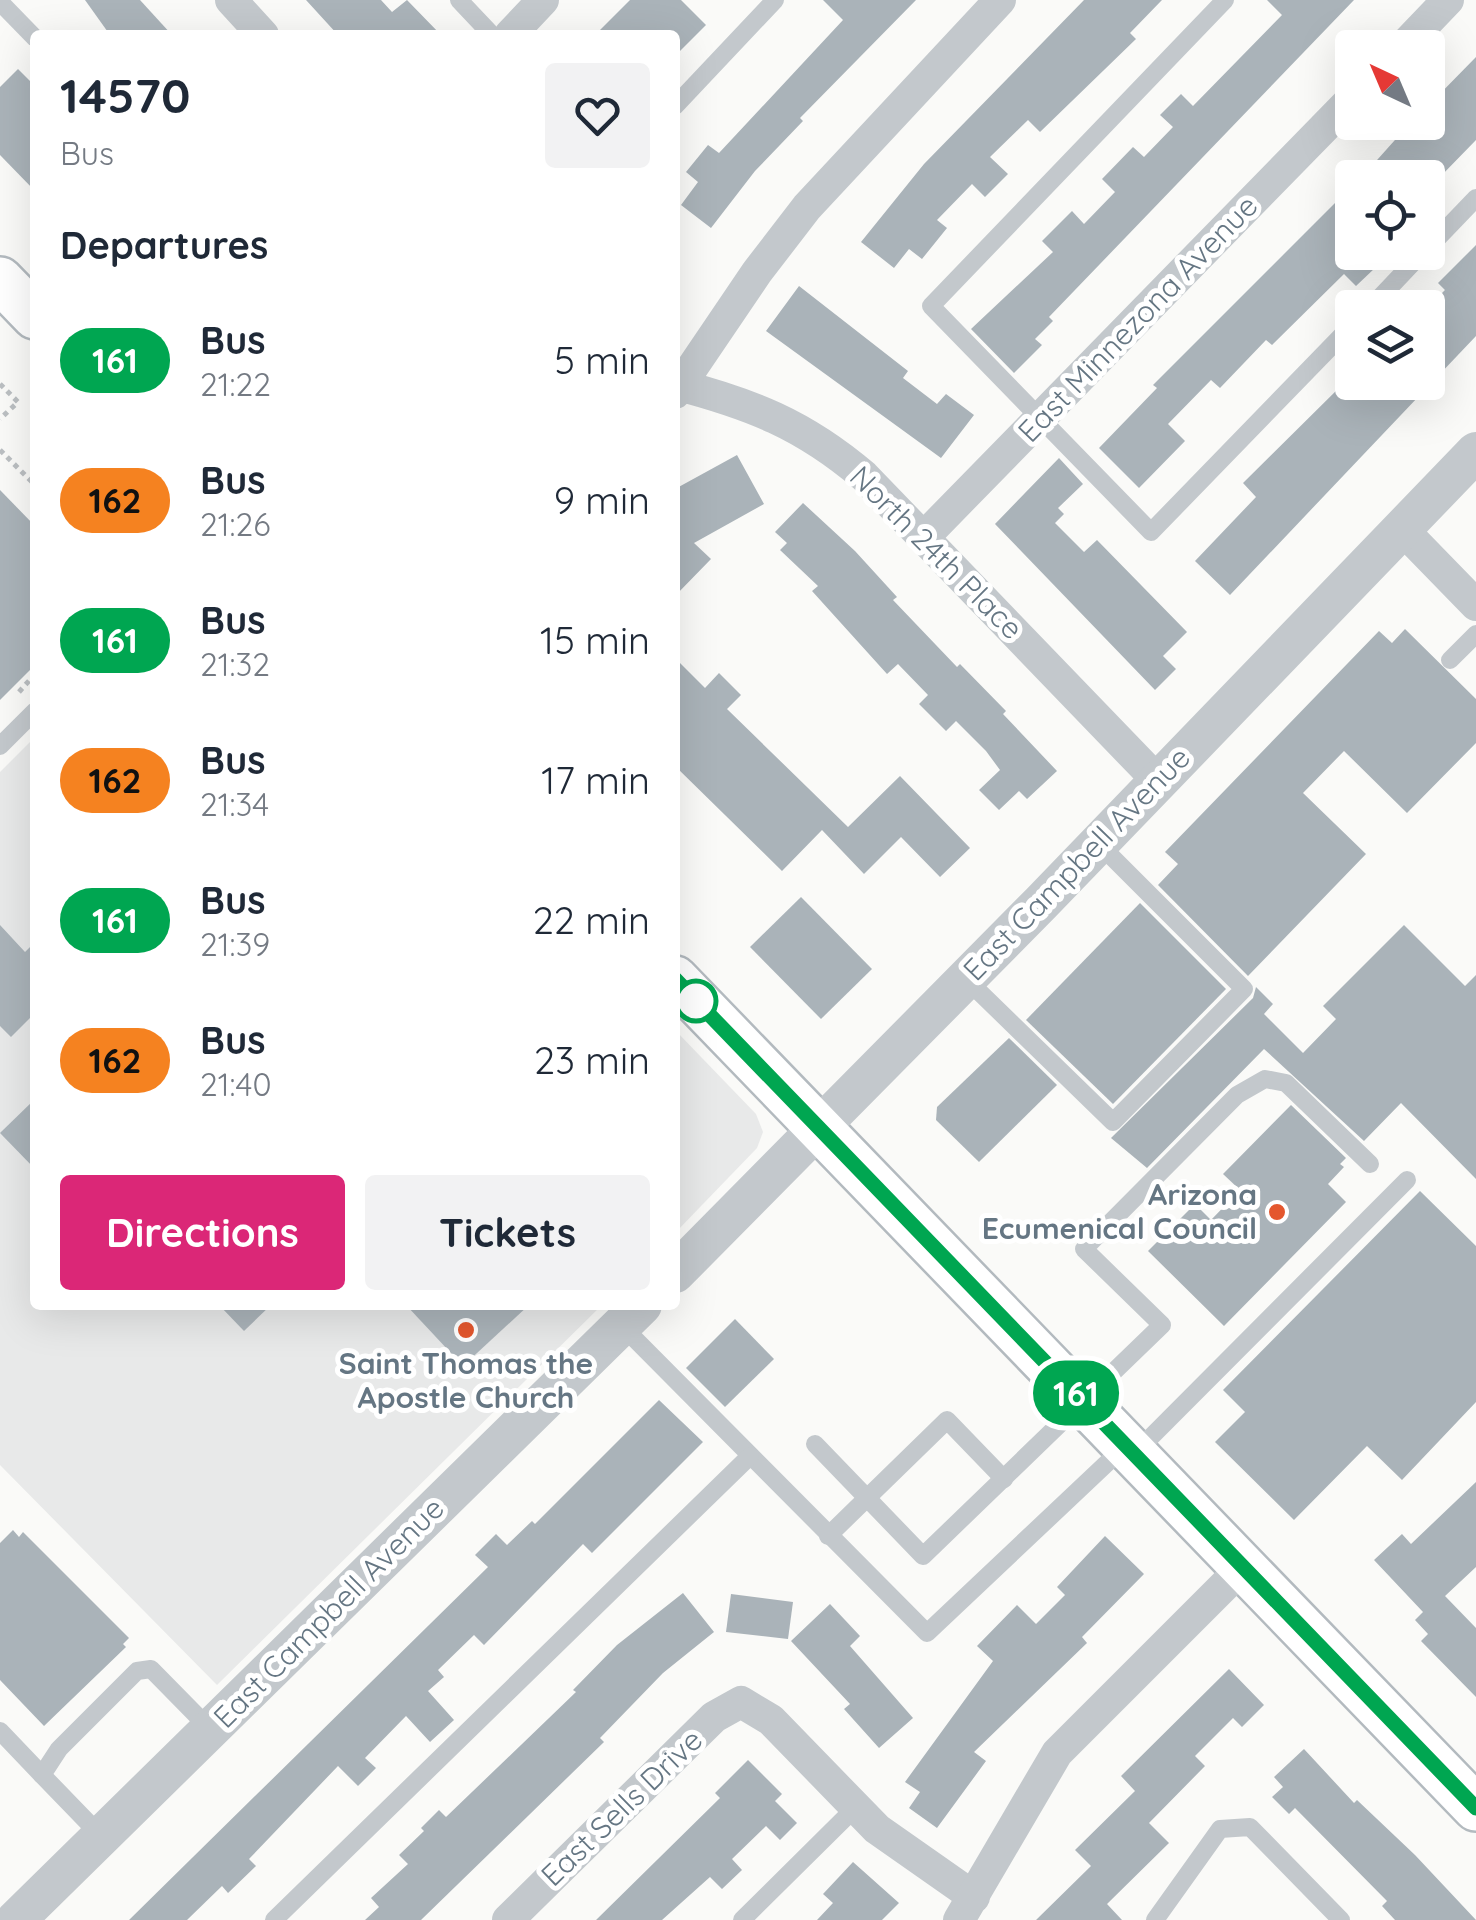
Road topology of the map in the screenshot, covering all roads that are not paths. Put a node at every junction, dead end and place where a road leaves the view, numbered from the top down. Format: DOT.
graph roads {
  1 [pos="231,0"];
  2 [pos="459,0"];
  3 [pos="543,0"];
  4 [pos="775,0"];
  5 [pos="1000,0"];
  6 [pos="1225,0"];
  7 [pos="1448,0"];
  8 [pos="0,2"];
  9 [pos="258,30"];
  10 [pos="487,30"];
  11 [pos="515,30"];
  12 [pos="1419,30"];
  13 [pos="30,33"];
  14 [pos="680,101"];
  15 [pos="1335,116"];
  16 [pos="1476,198"];
  17 [pos="1445,230"];
  18 [pos="1406,270"];
  19 [pos="0,280"];
  20 [pos="1387,290"];
  21 [pos="30,311"];
  22 [pos="1335,343"];
  23 [pos="680,384"];
  24 [pos="680,388"];
  25 [pos="1040,420"];
  26 [pos="1476,452"];
  27 [pos="1402,530"];
  28 [pos="923,538"];
  29 [pos="1476,605"];
  30 [pos="1476,634"];
  31 [pos="1450,660"];
  32 [pos="30,716"];
  33 [pos="0,746"];
  34 [pos="1158,781"];
  35 [pos="1098,844"];
  36 [pos="966,979"];
  37 [pos="680,984"];
  38 [pos="819,1127"];
  39 [pos="1370,1164"];
  40 [pos="1407,1180"];
  41 [pos="680,1267"];
  42 [pos="632,1315"];
  43 [pos="1084,1402"];
  44 [pos="815,1444"];
  45 [pos="1130,1449"];
  46 [pos="750,1456"];
  47 [pos="1004,1479"];
  48 [pos="867,1498"];
  49 [pos="828,1536"];
  50 [pos="1244,1568"];
  51 [pos="211,1730"];
  52 [pos="0,1731"];
  53 [pos="42,1775"];
  54 [pos="1476,1808"];
  55 [pos="854,1809"];
  56 [pos="102,1837"];
  57 [pos="966,1908"];
  58 [pos="16,1920"];
  59 [pos="274,1920"];
  60 [pos="508,1920"];
  61 [pos="742,1920"];
  62 [pos="1155,1920"];
  63 [pos="1341,1920"];
  1 -- 9 [label="street"];
  2 -- 10 [label="lane"];
  3 -- 11 [label="street"];
  4 -- 14 [label="lane"];
  5 -- 23 [label="street"];
  6 -- 25 [label="lane"];
  7 -- 12 [label="street"];
  8 -- 13 [label="lane"];
  15 -- 25 [label="street, East Minnezona Avenue"];
  16 -- 17 [label="lane"];
  18 -- 20 [label="lane"];
  19 -- 21 [label="main road"];
  22 -- 25 [label="lane"];
  24 -- 28 [label="street, North 24th Place"];
  25 -- 28 [label="street, East Minnezona Avenue"];
  26 -- 27 [label="street, East Campbell Avenue"];
  27 -- 29 [label="street"];
  27 -- 34 [label="street, East Campbell Avenue"];
  28 -- 34 [label="street, North 24th Place"];
  30 -- 31 [label="lane"];
  32 -- 33 [label="lane"];
  34 -- 35 [label="street, East Campbell Avenue"];
  35 -- 36 [label="street, East Campbell Avenue"];
  35 -- 36 [label="lane"];
  36 -- 38 [label="street, East Campbell Avenue"];
  37 -- 38 [label="main road"];
  38 -- 41 [label="street, East Campbell Avenue"];
  38 -- 43 [label="main road"];
  39 -- 43 [label="lane"];
  40 -- 45 [label="lane"];
  42 -- 46 [label="lane"];
  42 -- 51 [label="street, East Campbell Avenue"];
  43 -- 45 [label="main road"];
  43 -- 47 [label="lane"];
  44 -- 48 [label="lane"];
  45 -- 49 [label="lane"];
  45 -- 50 [label="main road"];
  46 -- 49 [label="lane"];
  46 -- 59 [label="lane"];
  47 -- 48 [label="lane"];
  47 -- 48 [label="lane"];
  48 -- 49 [label="lane"];
  50 -- 54 [label="main road"];
  50 -- 57 [label="street"];
  51 -- 53 [label="lane"];
  51 -- 56 [label="street, East Campbell Avenue"];
  52 -- 53 [label="lane"];
  53 -- 56 [label="lane"];
  55 -- 57 [label="street"];
  55 -- 60 [label="street, East Sells Drive"];
  55 -- 61 [label="lane"];
  56 -- 58 [label="street, East Campbell Avenue"];
  62 -- 63 [label="lane"];
}
